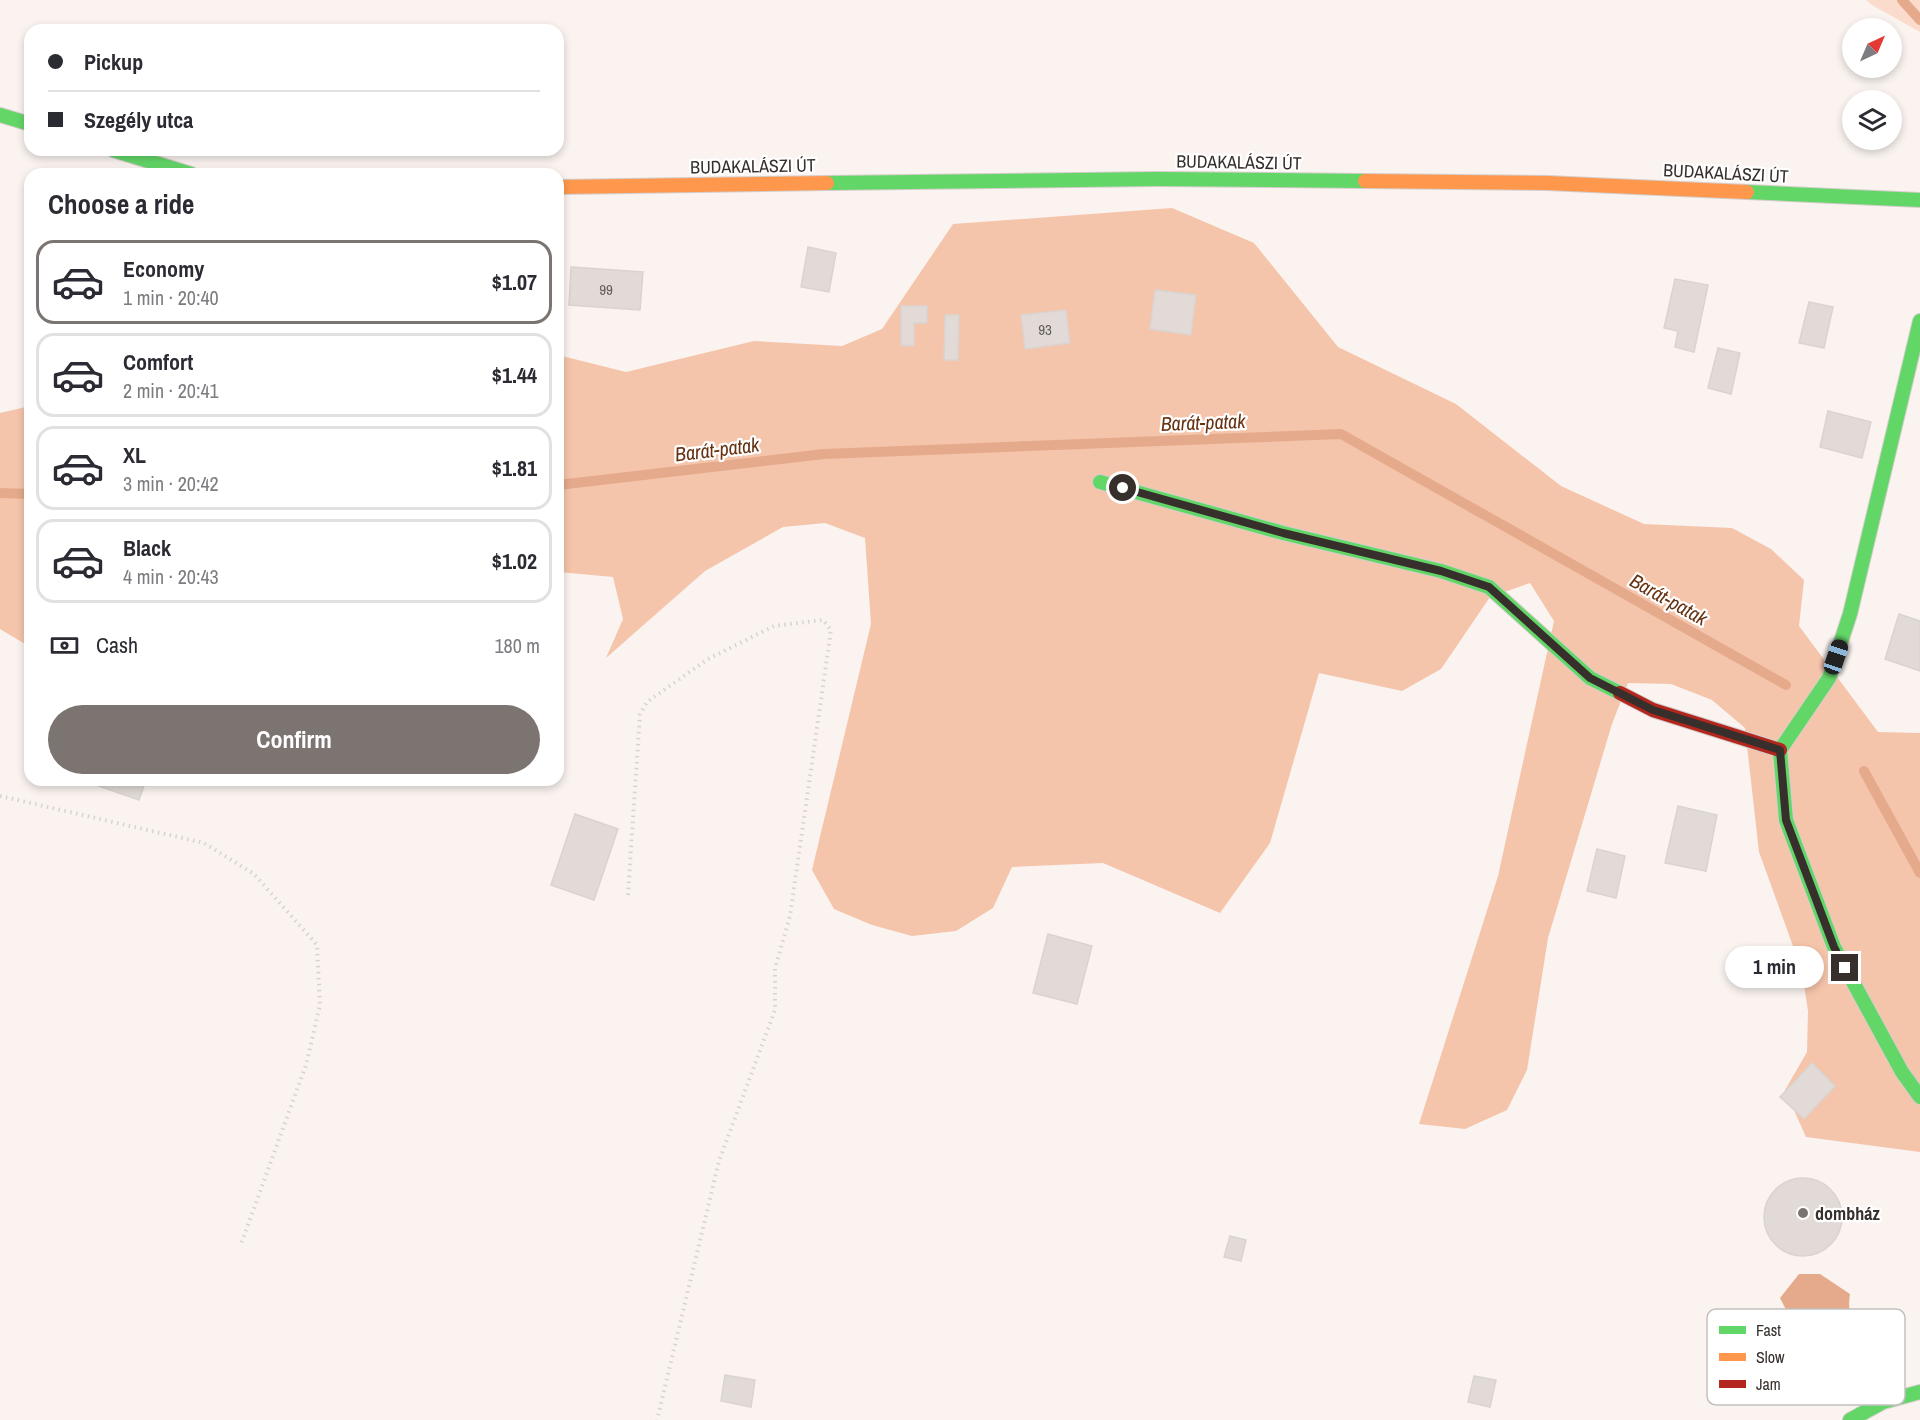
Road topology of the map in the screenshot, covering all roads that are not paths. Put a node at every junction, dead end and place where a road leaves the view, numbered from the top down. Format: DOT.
graph roads {
  1 [pos="0,115"];
  2 [pos="24,122"];
  3 [pos="132,156"];
  4 [pos="172,168"];
  5 [pos="564,187"];
  6 [pos="1920,200"];
  7 [pos="1920,321"];
  8 [pos="1100,482"];
  9 [pos="1780,750"];
  10 [pos="1920,1097"];
  11 [pos="1920,1392"];
  12 [pos="1905,1394"];
  13 [pos="1876,1405"];
  14 [pos="1850,1420"];
  1 -- 2 [label="street"];
  3 -- 4 [label="street"];
  5 -- 6 [label="street, BUDAKALÁSZI ÚT"];
  7 -- 9 [label="street"];
  8 -- 9 [label="street"];
  9 -- 10 [label="street"];
  11 -- 12 [label="street"];
  13 -- 14 [label="street"];
}
